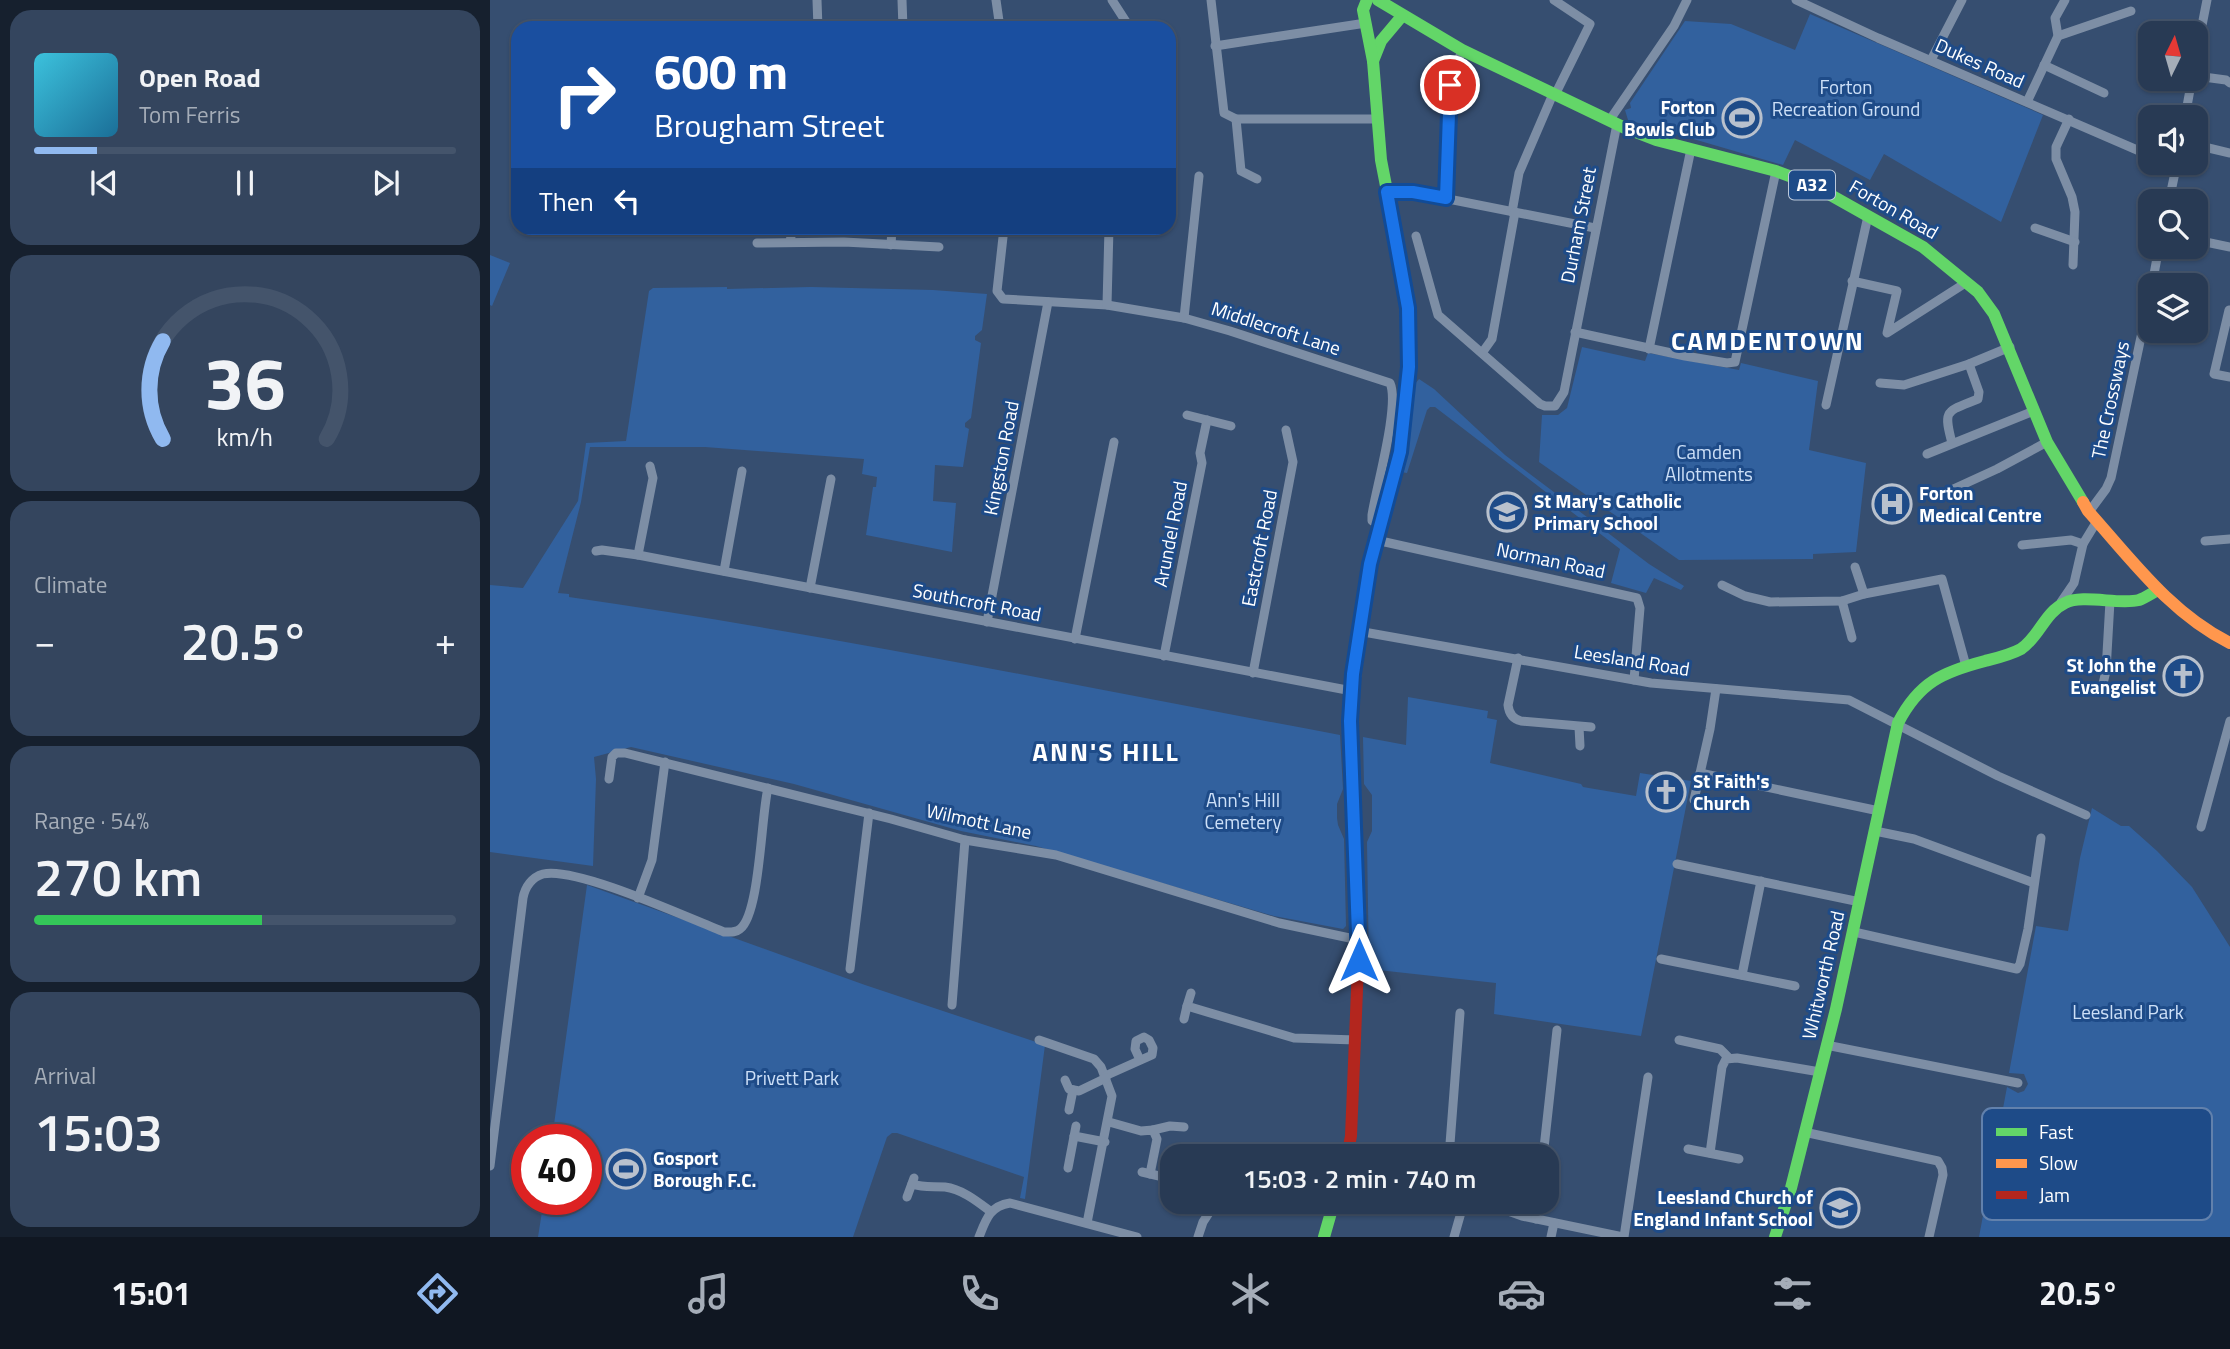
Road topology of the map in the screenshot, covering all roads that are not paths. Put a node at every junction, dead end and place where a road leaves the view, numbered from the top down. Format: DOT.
graph roads {
  1 [pos="817,0"];
  2 [pos="902,0"];
  3 [pos="996,0"];
  4 [pos="1112,0"];
  5 [pos="1211,0"];
  6 [pos="1367,0"];
  7 [pos="1378,0"];
  8 [pos="1554,0"];
  9 [pos="1686,0"];
  10 [pos="1797,0"];
  11 [pos="1962,0"];
  12 [pos="2065,0"];
  13 [pos="2207,0"];
  14 [pos="1817,5"];
  15 [pos="2131,11"];
  16 [pos="1402,16"];
  17 [pos="818,21"];
  18 [pos="903,21"];
  19 [pos="999,21"];
  20 [pos="1126,21"];
  21 [pos="2203,21"];
  22 [pos="1366,23"];
  23 [pos="2058,36"];
  24 [pos="1215,46"];
  25 [pos="1462,50"];
  26 [pos="1931,60"];
  27 [pos="1373,61"];
  28 [pos="2044,65"];
  29 [pos="2208,79"];
  30 [pos="2230,83"];
  31 [pos="2104,93"];
  32 [pos="1554,94"];
  33 [pos="2027,102"];
  34 [pos="1236,119"];
  35 [pos="1377,119"];
  36 [pos="2069,119"];
  37 [pos="1613,122"];
  38 [pos="2208,148"];
  39 [pos="1691,149"];
  40 [pos="2138,150"];
  41 [pos="2230,153"];
  42 [pos="1776,171"];
  43 [pos="1199,176"];
  44 [pos="1257,178"];
  45 [pos="1387,192"];
  46 [pos="1446,198"];
  47 [pos="1513,212"];
  48 [pos="1868,216"];
  49 [pos="1595,228"];
  50 [pos="2035,228"];
  51 [pos="792,235"];
  52 [pos="892,235"];
  53 [pos="1003,235"];
  54 [pos="1109,235"];
  55 [pos="1416,236"];
  56 [pos="790,242"];
  57 [pos="2208,242"];
  58 [pos="757,243"];
  59 [pos="2076,243"];
  60 [pos="891,245"];
  61 [pos="939,247"];
  62 [pos="2230,247"];
  63 [pos="2073,265"];
  64 [pos="1852,281"];
  65 [pos="1968,282"];
  66 [pos="1048,302"];
  67 [pos="1107,305"];
  68 [pos="2229,310"];
  69 [pos="1184,318"];
  70 [pos="1574,332"];
  71 [pos="2139,343"];
  72 [pos="2010,347"];
  73 [pos="1649,349"];
  74 [pos="1482,353"];
  75 [pos="1969,364"];
  76 [pos="2230,377"];
  77 [pos="1880,383"];
  78 [pos="1826,405"];
  79 [pos="2034,411"];
  80 [pos="1187,415"];
  81 [pos="1207,420"];
  82 [pos="1231,426"];
  83 [pos="1286,430"];
  84 [pos="1114,442"];
  85 [pos="2047,442"];
  86 [pos="1952,443"];
  87 [pos="1927,453"];
  88 [pos="650,466"];
  89 [pos="742,471"];
  90 [pos="831,479"];
  91 [pos="1949,491"];
  92 [pos="2093,516"];
  93 [pos="1381,525"];
  94 [pos="2230,539"];
  95 [pos="1376,540"];
  96 [pos="2205,541"];
  97 [pos="2083,544"];
  98 [pos="2022,545"];
  99 [pos="596,551"];
  100 [pos="638,555"];
  101 [pos="1855,567"];
  102 [pos="724,571"];
  103 [pos="2074,583"];
  104 [pos="1722,585"];
  105 [pos="810,588"];
  106 [pos="2158,590"];
  107 [pos="1864,594"];
  108 [pos="2082,600"];
  109 [pos="1842,601"];
  110 [pos="2110,601"];
  111 [pos="2058,607"];
  112 [pos="988,622"];
  113 [pos="1358,631"];
  114 [pos="1852,638"];
  115 [pos="1075,639"];
  116 [pos="2230,643"];
  117 [pos="1164,656"];
  118 [pos="1518,658"];
  119 [pos="1966,666"];
  120 [pos="1253,673"];
  121 [pos="1634,680"];
  122 [pos="2102,688"];
  123 [pos="1716,689"];
  124 [pos="1352,691"];
  125 [pos="2230,721"];
  126 [pos="1898,723"];
  127 [pos="1579,727"];
  128 [pos="1591,727"];
  129 [pos="1580,746"];
  130 [pos="2226,756"];
  131 [pos="665,762"];
  132 [pos="1699,773"];
  133 [pos="609,779"];
  134 [pos="768,788"];
  135 [pos="1694,800"];
  136 [pos="1879,811"];
  137 [pos="869,813"];
  138 [pos="2086,815"];
  139 [pos="2201,827"];
  140 [pos="1875,831"];
  141 [pos="2041,838"];
  142 [pos="965,840"];
  143 [pos="1677,864"];
  144 [pos="1760,881"];
  145 [pos="2034,883"];
  146 [pos="638,898"];
  147 [pos="1860,902"];
  148 [pos="1853,932"];
  149 [pos="1359,940"];
  150 [pos="1661,958"];
  151 [pos="850,969"];
  152 [pos="1742,975"];
  153 [pos="1795,986"];
  154 [pos="1191,993"];
  155 [pos="953,1005"];
  156 [pos="1187,1006"];
  157 [pos="1460,1013"];
  158 [pos="1184,1018"];
  159 [pos="1557,1030"];
  160 [pos="1040,1040"];
  161 [pos="1356,1040"];
  162 [pos="1679,1040"];
  163 [pos="1826,1045"];
  164 [pos="1728,1058"];
  165 [pos="1140,1060"];
  166 [pos="1820,1072"];
  167 [pos="1105,1077"];
  168 [pos="1648,1077"];
  169 [pos="1065,1080"];
  170 [pos="2018,1083"];
  171 [pos="1073,1090"];
  172 [pos="1069,1110"];
  173 [pos="1109,1122"];
  174 [pos="1184,1127"];
  175 [pos="1153,1130"];
  176 [pos="1804,1132"];
  177 [pos="1105,1142"];
  178 [pos="1349,1144"];
  179 [pos="1450,1144"];
  180 [pos="1544,1144"];
  181 [pos="1688,1149"];
  182 [pos="1710,1153"];
  183 [pos="1739,1159"];
  184 [pos="490,1166"];
  185 [pos="1068,1168"];
  186 [pos="1160,1176"];
  187 [pos="907,1197"];
  188 [pos="990,1212"];
  189 [pos="1208,1214"];
  190 [pos="1331,1214"];
  191 [pos="1461,1214"];
  192 [pos="1514,1214"];
  193 [pos="1537,1214"];
  194 [pos="1536,1219"];
  195 [pos="1554,1223"];
  196 [pos="1088,1224"];
  197 [pos="1776,1235"];
  198 [pos="979,1237"];
  199 [pos="1088,1237"];
  200 [pos="1137,1237"];
  201 [pos="1198,1237"];
  202 [pos="1324,1237"];
  203 [pos="1454,1237"];
  204 [pos="1551,1237"];
  205 [pos="1623,1237"];
  206 [pos="1929,1237"];
  1 -- 17 [label="street"];
  2 -- 18 [label="street"];
  3 -- 19 [label="street"];
  4 -- 20 [label="street"];
  5 -- 24 [label="street"];
  6 -- 22 [label="street"];
  7 -- 16 [label="street, Forton Road / A32"];
  8 -- 32 [label="street"];
  9 -- 37 [label="street"];
  10 -- 14 [label="street, Dukes Road"];
  11 -- 26 [label="street"];
  12 -- 23 [label="street"];
  13 -- 21 [label="street"];
  14 -- 26 [label="street, Dukes Road"];
  15 -- 23 [label="street"];
  16 -- 25 [label="street, Forton Road / A32"];
  16 -- 27 [label="street"];
  22 -- 24 [label="street"];
  22 -- 27 [label="street"];
  23 -- 28 [label="street"];
  24 -- 34 [label="street"];
  25 -- 32 [label="street, Forton Road / A32"];
  25 -- 46 [label="street"];
  26 -- 33 [label="street, Dukes Road"];
  27 -- 35 [label="street"];
  28 -- 31 [label="street"];
  28 -- 33 [label="street"];
  29 -- 30 [label="street"];
  32 -- 37 [label="street, Forton Road / A32"];
  32 -- 47 [label="street"];
  33 -- 36 [label="street, Dukes Road"];
  34 -- 35 [label="street"];
  34 -- 44 [label="street"];
  35 -- 45 [label="street"];
  36 -- 40 [label="street, Dukes Road"];
  36 -- 59 [label="street"];
  37 -- 39 [label="street, Forton Road / A32"];
  37 -- 49 [label="street, Durham Street"];
  38 -- 41 [label="street"];
  39 -- 42 [label="street, Forton Road / A32"];
  39 -- 73 [label="street"];
  42 -- 48 [label="street, Forton Road / A32"];
  42 -- 73 [label="street"];
  43 -- 69 [label="street"];
  45 -- 46 [label="street"];
  45 -- 93 [label="street"];
  46 -- 47 [label="street"];
  47 -- 49 [label="street"];
  47 -- 74 [label="street"];
  48 -- 64 [label="street"];
  48 -- 65 [label="street, Forton Road / A32"];
  49 -- 70 [label="street, Durham Street"];
  50 -- 59 [label="street"];
  51 -- 56 [label="street"];
  52 -- 60 [label="street"];
  53 -- 66 [label="street, Middlecroft Lane"];
  54 -- 67 [label="street"];
  55 -- 74 [label="street"];
  56 -- 58 [label="street"];
  56 -- 60 [label="street"];
  57 -- 62 [label="street"];
  59 -- 63 [label="street"];
  60 -- 61 [label="street"];
  64 -- 65 [label="street"];
  64 -- 78 [label="street"];
  65 -- 72 [label="street, Forton Road / A32"];
  66 -- 67 [label="street, Middlecroft Lane"];
  66 -- 112 [label="street, Kingston Road"];
  67 -- 69 [label="street, Middlecroft Lane"];
  68 -- 76 [label="street"];
  69 -- 93 [label="street, Middlecroft Lane"];
  70 -- 73 [label="street"];
  70 -- 74 [label="street, Durham Street"];
  71 -- 92 [label="street, The Crossways"];
  72 -- 75 [label="street"];
  72 -- 79 [label="street, Forton Road / A32"];
  75 -- 77 [label="street"];
  75 -- 86 [label="street"];
  79 -- 85 [label="street, Forton Road / A32"];
  79 -- 86 [label="street"];
  80 -- 81 [label="street"];
  81 -- 82 [label="street"];
  81 -- 117 [label="street, Arundel Road"];
  83 -- 120 [label="street, Eastcroft Road"];
  84 -- 115 [label="street"];
  85 -- 91 [label="street"];
  85 -- 92 [label="street, Forton Road / A32"];
  86 -- 87 [label="street"];
  88 -- 100 [label="street"];
  89 -- 102 [label="street"];
  90 -- 105 [label="street"];
  92 -- 97 [label="street, The Crossways"];
  92 -- 106 [label="street, Forton Road / A32"];
  93 -- 95 [label="street"];
  94 -- 96 [label="street"];
  95 -- 113 [label="street"];
  95 -- 121 [label="street, Norman Road"];
  97 -- 98 [label="street"];
  97 -- 103 [label="street, The Crossways"];
  99 -- 100 [label="street, Southcroft Road"];
  100 -- 102 [label="street, Southcroft Road"];
  101 -- 107 [label="street"];
  102 -- 105 [label="street, Southcroft Road"];
  103 -- 108 [label="street"];
  103 -- 111 [label="street"];
  104 -- 109 [label="street"];
  105 -- 112 [label="street, Southcroft Road"];
  106 -- 110 [label="street"];
  106 -- 116 [label="street, Forton Road / A32"];
  107 -- 109 [label="street"];
  107 -- 119 [label="street"];
  108 -- 110 [label="street"];
  108 -- 111 [label="street"];
  109 -- 114 [label="street"];
  110 -- 122 [label="street"];
  111 -- 119 [label="street, Whitworth Road"];
  112 -- 115 [label="street, Southcroft Road"];
  113 -- 118 [label="street, Leesland Road"];
  113 -- 124 [label="street"];
  115 -- 117 [label="street, Southcroft Road"];
  117 -- 120 [label="street, Southcroft Road"];
  118 -- 121 [label="street, Leesland Road"];
  118 -- 127 [label="street"];
  119 -- 126 [label="street, Whitworth Road"];
  120 -- 124 [label="street, Southcroft Road"];
  121 -- 123 [label="street, Leesland Road"];
  123 -- 126 [label="street, Leesland Road"];
  123 -- 132 [label="street"];
  124 -- 149 [label="street"];
  125 -- 130 [label="street"];
  126 -- 136 [label="street, Whitworth Road"];
  126 -- 138 [label="street, Leesland Road"];
  127 -- 128 [label="street"];
  127 -- 129 [label="street"];
  130 -- 139 [label="street"];
  131 -- 133 [label="street, Wilmott Lane"];
  131 -- 134 [label="street, Wilmott Lane"];
  131 -- 146 [label="street"];
  132 -- 135 [label="street"];
  132 -- 136 [label="street"];
  134 -- 137 [label="street, Wilmott Lane"];
  134 -- 146 [label="street"];
  136 -- 140 [label="street, Whitworth Road"];
  137 -- 142 [label="street, Wilmott Lane"];
  137 -- 151 [label="street"];
  140 -- 145 [label="street"];
  140 -- 147 [label="street, Whitworth Road"];
  141 -- 145 [label="street"];
  142 -- 149 [label="street, Wilmott Lane"];
  142 -- 155 [label="street"];
  143 -- 144 [label="street"];
  144 -- 147 [label="street"];
  144 -- 152 [label="street"];
  145 -- 148 [label="street"];
  146 -- 184 [label="street"];
  147 -- 148 [label="street, Whitworth Road"];
  148 -- 163 [label="street, Whitworth Road"];
  149 -- 161 [label="street"];
  150 -- 152 [label="street"];
  152 -- 153 [label="street"];
  154 -- 156 [label="street"];
  156 -- 158 [label="street"];
  156 -- 161 [label="street"];
  157 -- 179 [label="street"];
  159 -- 180 [label="street"];
  160 -- 167 [label="street"];
  161 -- 178 [label="street"];
  162 -- 164 [label="street"];
  163 -- 166 [label="street, Whitworth Road"];
  163 -- 170 [label="street"];
  164 -- 166 [label="street"];
  164 -- 182 [label="street"];
  165 -- 167 [label="street"];
  166 -- 176 [label="street, Whitworth Road"];
  167 -- 171 [label="street"];
  167 -- 173 [label="street"];
  168 -- 205 [label="street"];
  169 -- 171 [label="street"];
  171 -- 172 [label="street"];
  173 -- 175 [label="street"];
  173 -- 177 [label="street"];
  174 -- 175 [label="street"];
  175 -- 186 [label="street"];
  176 -- 197 [label="street, Whitworth Road"];
  176 -- 206 [label="street"];
  177 -- 185 [label="street"];
  177 -- 196 [label="street"];
  181 -- 182 [label="street"];
  182 -- 183 [label="street"];
  187 -- 188 [label="street"];
  188 -- 196 [label="street"];
  188 -- 198 [label="street"];
  189 -- 201 [label="street"];
  190 -- 202 [label="street"];
  191 -- 203 [label="street"];
  192 -- 194 [label="street"];
  193 -- 194 [label="street"];
  194 -- 195 [label="street"];
  195 -- 204 [label="street"];
  195 -- 205 [label="street"];
  196 -- 199 [label="street"];
  196 -- 200 [label="street"];
}
